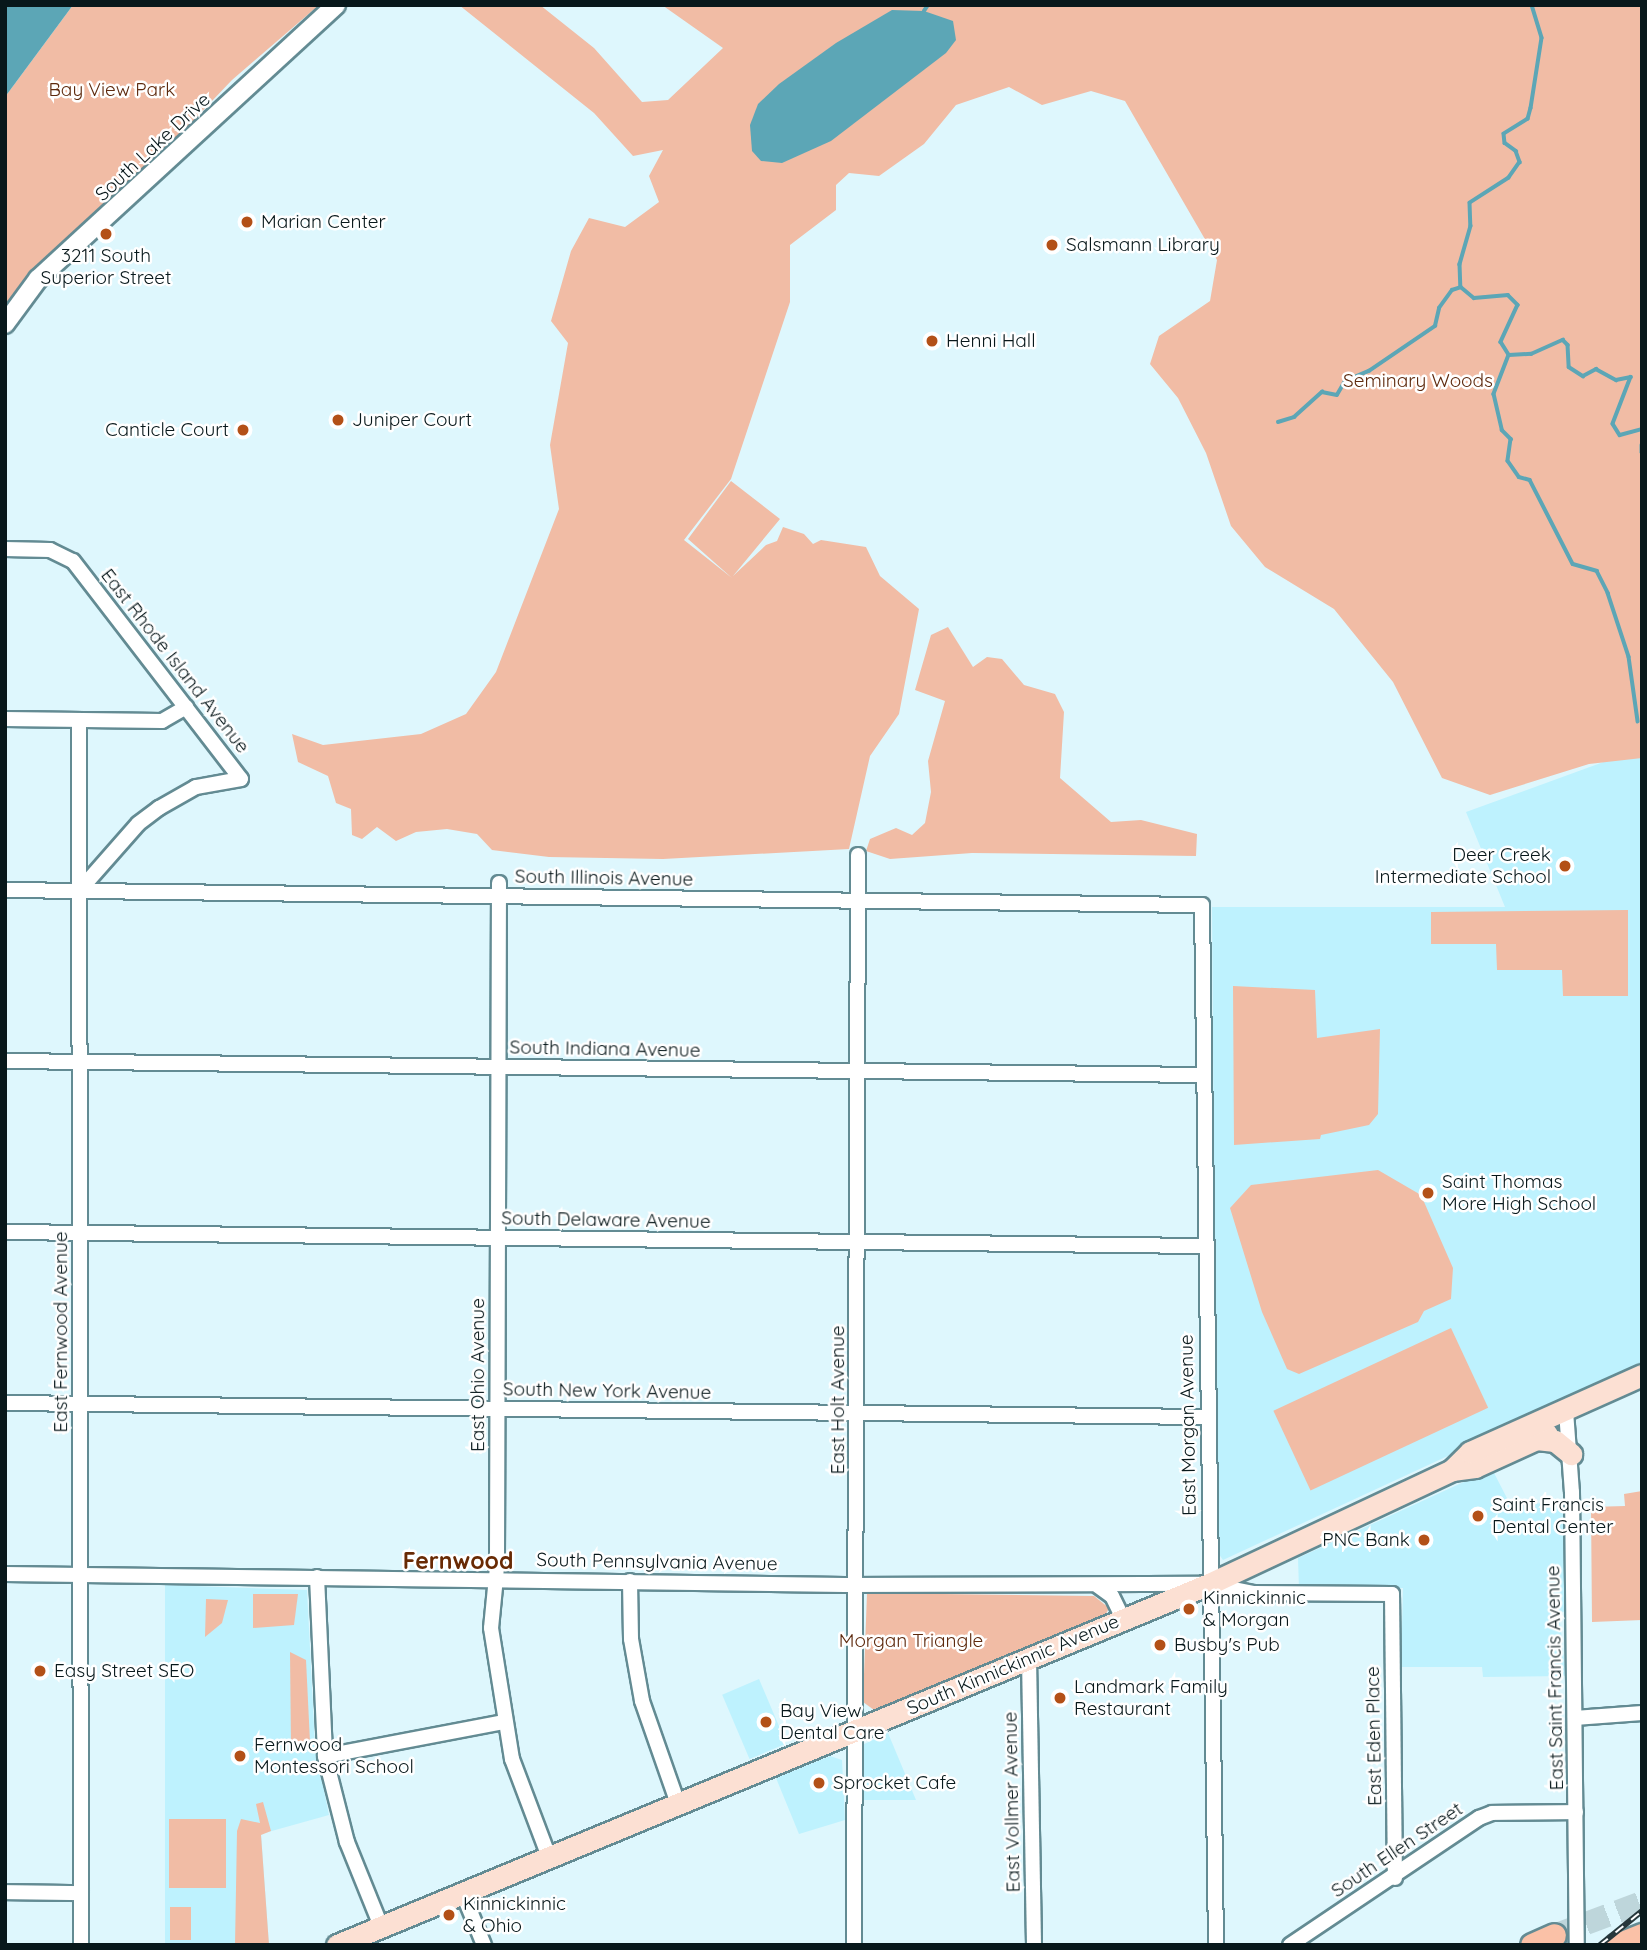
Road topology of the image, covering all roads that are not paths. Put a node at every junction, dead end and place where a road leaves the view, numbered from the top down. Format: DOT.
graph roads {
  1 [pos="336,5"];
  2 [pos="5,324"];
  3 [pos="5,549"];
  4 [pos="186,707"];
  5 [pos="5,719"];
  6 [pos="79,720"];
  7 [pos="858,855"];
  8 [pos="5,890"];
  9 [pos="498,890"];
  10 [pos="79,891"];
  11 [pos="857,900"];
  12 [pos="1202,905"];
  13 [pos="5,1061"];
  14 [pos="79,1062"];
  15 [pos="498,1067"];
  16 [pos="857,1071"];
  17 [pos="1204,1075"];
  18 [pos="5,1232"];
  19 [pos="80,1233"];
  20 [pos="497,1238"];
  21 [pos="857,1242"];
  22 [pos="1206,1246"];
  23 [pos="1642,1375"];
  24 [pos="1642,1390"];
  25 [pos="5,1403"];
  26 [pos="80,1404"];
  27 [pos="497,1409"];
  28 [pos="857,1413"];
  29 [pos="1208,1417"];
  30 [pos="1568,1417"];
  31 [pos="1536,1439"];
  32 [pos="1571,1454"];
  33 [pos="1452,1470"];
  34 [pos="5,1574"];
  35 [pos="80,1575"];
  36 [pos="317,1577"];
  37 [pos="494,1579"];
  38 [pos="630,1581"];
  39 [pos="1209,1584"];
  40 [pos="857,1585"];
  41 [pos="1098,1586"];
  42 [pos="1392,1594"];
  43 [pos="1123,1619"];
  44 [pos="1030,1658"];
  45 [pos="1642,1713"];
  46 [pos="1575,1718"];
  47 [pos="503,1722"];
  48 [pos="854,1732"];
  49 [pos="325,1756"];
  50 [pos="678,1804"];
  51 [pos="1576,1812"];
  52 [pos="549,1857"];
  53 [pos="1395,1878"];
  54 [pos="5,1892"];
  55 [pos="81,1893"];
  56 [pos="463,1894"];
  57 [pos="381,1926"];
  58 [pos="1555,1935"];
  59 [pos="1642,1935"];
  60 [pos="81,1945"];
  61 [pos="337,1945"];
  62 [pos="484,1945"];
  63 [pos="854,1945"];
  64 [pos="1034,1945"];
  65 [pos="1216,1945"];
  66 [pos="1290,1945"];
  67 [pos="1531,1945"];
  68 [pos="1577,1945"];
  69 [pos="1617,1945"];
  1 -- 2 [label="street, South Lake Drive"];
  3 -- 4 [label="street, East Rhode Island Avenue"];
  4 -- 6 [label="street"];
  4 -- 10 [label="street, East Rhode Island Avenue"];
  5 -- 6 [label="street"];
  6 -- 10 [label="street, East Fernwood Avenue"];
  7 -- 11 [label="street, East Holt Avenue"];
  8 -- 10 [label="street, South Illinois Avenue"];
  9 -- 10 [label="street, South Illinois Avenue"];
  9 -- 11 [label="street, South Illinois Avenue"];
  9 -- 15 [label="street, East Ohio Avenue"];
  10 -- 14 [label="street, East Fernwood Avenue"];
  11 -- 12 [label="street, South Illinois Avenue"];
  11 -- 16 [label="street, East Holt Avenue"];
  12 -- 17 [label="street, East Morgan Avenue"];
  13 -- 14 [label="street, South Indiana Avenue"];
  14 -- 15 [label="street, South Indiana Avenue"];
  14 -- 19 [label="street, East Fernwood Avenue"];
  15 -- 16 [label="street, South Indiana Avenue"];
  15 -- 20 [label="street, East Ohio Avenue"];
  16 -- 17 [label="street, South Indiana Avenue"];
  16 -- 21 [label="street, East Holt Avenue"];
  17 -- 22 [label="street, East Morgan Avenue"];
  18 -- 19 [label="street, South Delaware Avenue"];
  19 -- 20 [label="street, South Delaware Avenue"];
  19 -- 26 [label="street, East Fernwood Avenue"];
  20 -- 21 [label="street, South Delaware Avenue"];
  20 -- 27 [label="street, East Ohio Avenue"];
  21 -- 22 [label="street, South Delaware Avenue"];
  21 -- 28 [label="street, East Holt Avenue"];
  22 -- 29 [label="street, East Morgan Avenue"];
  23 -- 30 [label="main road, South Kinnickinnic Avenue"];
  24 -- 30 [label="main road, South Kinnickinnic Avenue"];
  25 -- 26 [label="street, South New York Avenue"];
  26 -- 27 [label="street, South New York Avenue"];
  26 -- 35 [label="street, East Fernwood Avenue"];
  27 -- 28 [label="street, South New York Avenue"];
  27 -- 37 [label="street, East Ohio Avenue"];
  28 -- 29 [label="street, South New York Avenue"];
  28 -- 40 [label="street, East Holt Avenue"];
  29 -- 39 [label="street, East Morgan Avenue"];
  30 -- 31 [label="main road, South Kinnickinnic Avenue"];
  30 -- 32 [label="street, East Saint Francis Avenue"];
  30 -- 33 [label="main road, South Kinnickinnic Avenue"];
  31 -- 32 [label="main road"];
  31 -- 33 [label="main road, South Kinnickinnic Avenue"];
  32 -- 46 [label="street, East Saint Francis Avenue"];
  33 -- 39 [label="main road, South Kinnickinnic Avenue"];
  34 -- 35 [label="street, South Pennsylvania Avenue"];
  35 -- 36 [label="street, South Pennsylvania Avenue"];
  35 -- 55 [label="street, East Fernwood Avenue"];
  36 -- 37 [label="street, South Pennsylvania Avenue"];
  36 -- 49 [label="street"];
  37 -- 38 [label="street, South Pennsylvania Avenue"];
  37 -- 47 [label="street, East Ohio Avenue"];
  38 -- 40 [label="street, South Pennsylvania Avenue"];
  38 -- 50 [label="street"];
  39 -- 41 [label="street, South Pennsylvania Avenue"];
  39 -- 42 [label="street, South Pennsylvania Avenue"];
  39 -- 43 [label="main road, South Kinnickinnic Avenue"];
  39 -- 65 [label="street, East Morgan Avenue"];
  40 -- 41 [label="street, South Pennsylvania Avenue"];
  40 -- 48 [label="street, East Holt Avenue"];
  41 -- 43 [label="street"];
  42 -- 53 [label="street, East Eden Place"];
  43 -- 44 [label="main road, South Kinnickinnic Avenue"];
  44 -- 48 [label="main road, South Kinnickinnic Avenue"];
  44 -- 64 [label="street, East Vollmer Avenue"];
  45 -- 46 [label="street"];
  46 -- 51 [label="street, East Saint Francis Avenue"];
  47 -- 49 [label="street"];
  47 -- 52 [label="street, East Ohio Avenue"];
  48 -- 50 [label="main road, South Kinnickinnic Avenue"];
  48 -- 63 [label="street, East Holt Avenue"];
  49 -- 57 [label="street"];
  50 -- 52 [label="main road, South Kinnickinnic Avenue"];
  51 -- 53 [label="street, South Ellen Street"];
  51 -- 68 [label="street, East Saint Francis Avenue"];
  52 -- 56 [label="main road, South Kinnickinnic Avenue"];
  53 -- 66 [label="street, South Ellen Street"];
  54 -- 55 [label="street"];
  55 -- 60 [label="street, East Fernwood Avenue"];
  56 -- 57 [label="main road, South Kinnickinnic Avenue"];
  56 -- 62 [label="street"];
  57 -- 61 [label="main road, South Kinnickinnic Avenue"];
  58 -- 67 [label="main road"];
  59 -- 69 [label="main road"];
}
